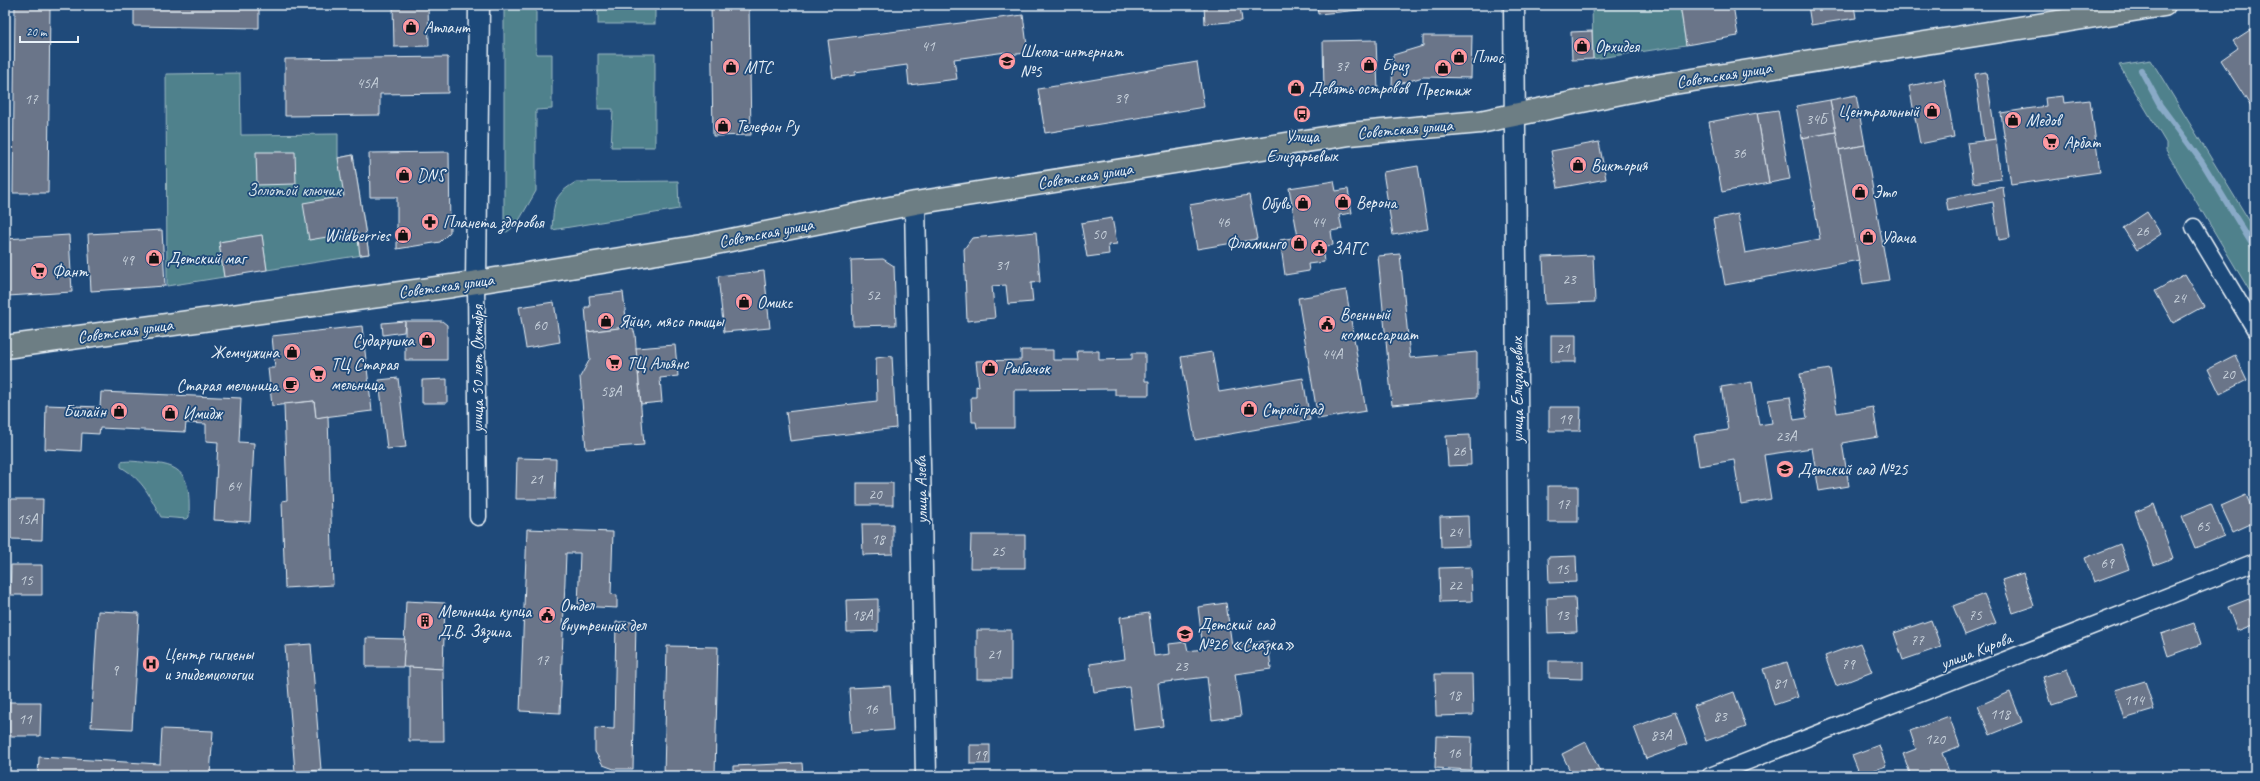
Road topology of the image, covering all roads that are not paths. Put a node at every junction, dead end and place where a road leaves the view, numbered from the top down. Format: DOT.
graph roads {
  1 [pos="479,5"];
  2 [pos="1514,5"];
  3 [pos="2164,5"];
  4 [pos="1516,114"];
  5 [pos="915,203"];
  6 [pos="2194,227"];
  7 [pos="476,282"];
  8 [pos="2255,329"];
  9 [pos="5,347"];
  10 [pos="478,517"];
  11 [pos="2255,562"];
  12 [pos="926,776"];
  13 [pos="1520,776"];
  14 [pos="1710,776"];
  1 -- 7 [label="street, улица 50 лет Октября"];
  2 -- 4 [label="street, улица Елизарьевых"];
  3 -- 4 [label="main road, Советская улица"];
  4 -- 5 [label="main road, Советская улица"];
  4 -- 13 [label="street, улица Елизарьевых"];
  5 -- 7 [label="main road, Советская улица"];
  5 -- 12 [label="street, улица Азева"];
  6 -- 8 [label="street"];
  7 -- 9 [label="main road, Советская улица"];
  7 -- 10 [label="street, улица 50 лет Октября"];
  11 -- 14 [label="street, улица Кирова"];
}
